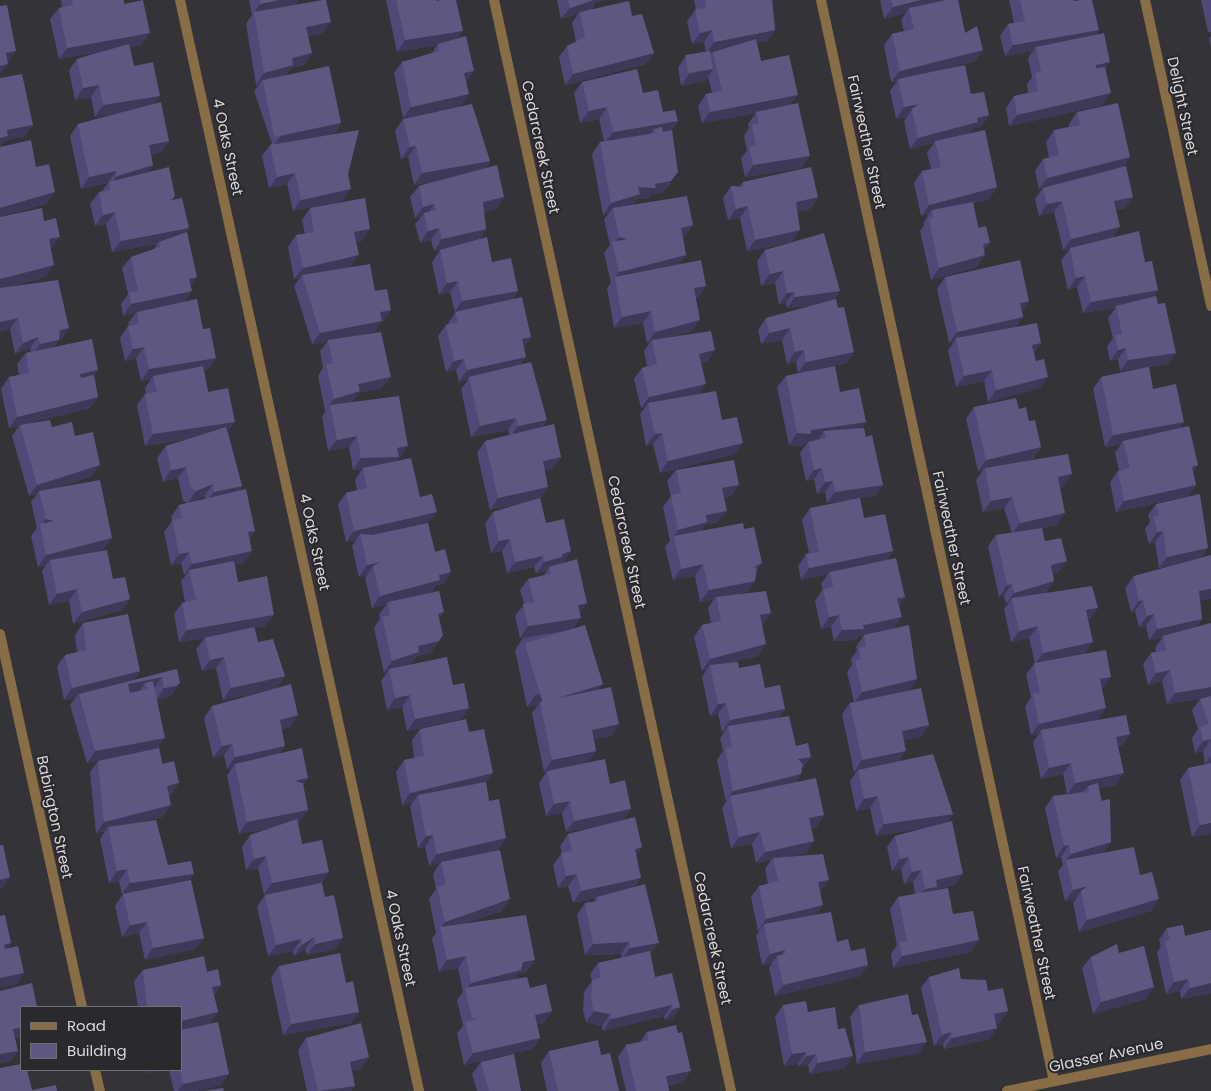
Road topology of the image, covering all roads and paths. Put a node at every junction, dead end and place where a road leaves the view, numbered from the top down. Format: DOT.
graph roads {
  1 [pos="180,0"];
  2 [pos="494,0"];
  3 [pos="821,0"];
  4 [pos="1145,0"];
  5 [pos="1211,306"];
  6 [pos="0,634"];
  7 [pos="82,1006"];
  8 [pos="1211,1049"];
  9 [pos="95,1071"];
  10 [pos="1054,1081"];
  11 [pos="100,1091"];
  12 [pos="419,1091"];
  13 [pos="731,1091"];
  14 [pos="1007,1091"];
  1 -- 12 [label="street, 4 Oaks Street"];
  2 -- 13 [label="street, Cedarcreek Street"];
  3 -- 10 [label="street, Fairweather Street"];
  4 -- 5 [label="street, Delight Street"];
  6 -- 7 [label="street, Babington Street"];
  8 -- 10 [label="street, Glasser Avenue"];
  9 -- 11 [label="street"];
  10 -- 14 [label="street, Glasser Avenue"];
}
